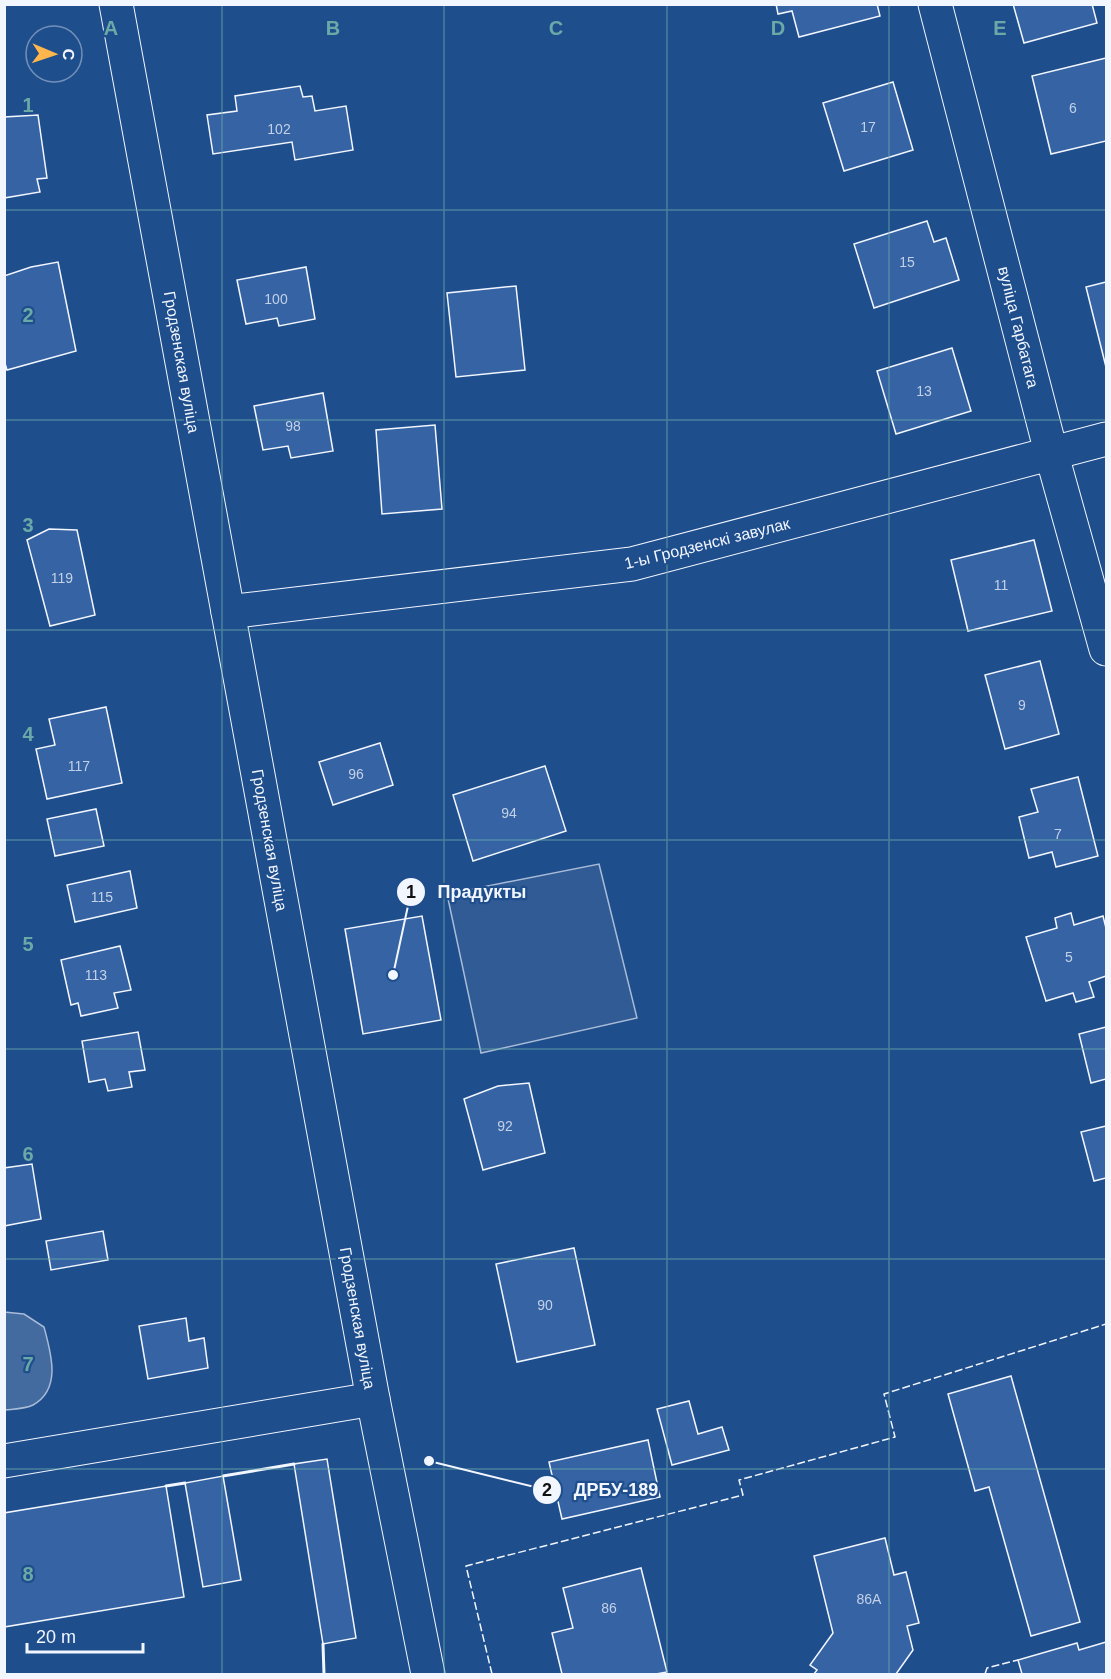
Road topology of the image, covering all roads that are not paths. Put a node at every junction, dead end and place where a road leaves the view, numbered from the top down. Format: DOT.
graph roads {
  1 [pos="116,4"];
  2 [pos="935,4"];
  3 [pos="1107,439"];
  4 [pos="1051,452"];
  5 [pos="228,612"];
  6 [pos="1107,649"];
  7 [pos="373,1399"];
  8 [pos="4,1461"];
  9 [pos="428,1674"];
  1 -- 5 [label="street, Гродзенская вуліца"];
  2 -- 4 [label="street, вуліца Гарбатага"];
  3 -- 4 [label="street, 1-ы Гродзенскі завулак"];
  4 -- 5 [label="street, 1-ы Гродзенскі завулак"];
  4 -- 6 [label="street, вуліца Гарбатага"];
  5 -- 7 [label="street, Гродзенская вуліца"];
  7 -- 8 [label="street"];
  7 -- 9 [label="street, Гродзенская вуліца"];
}
